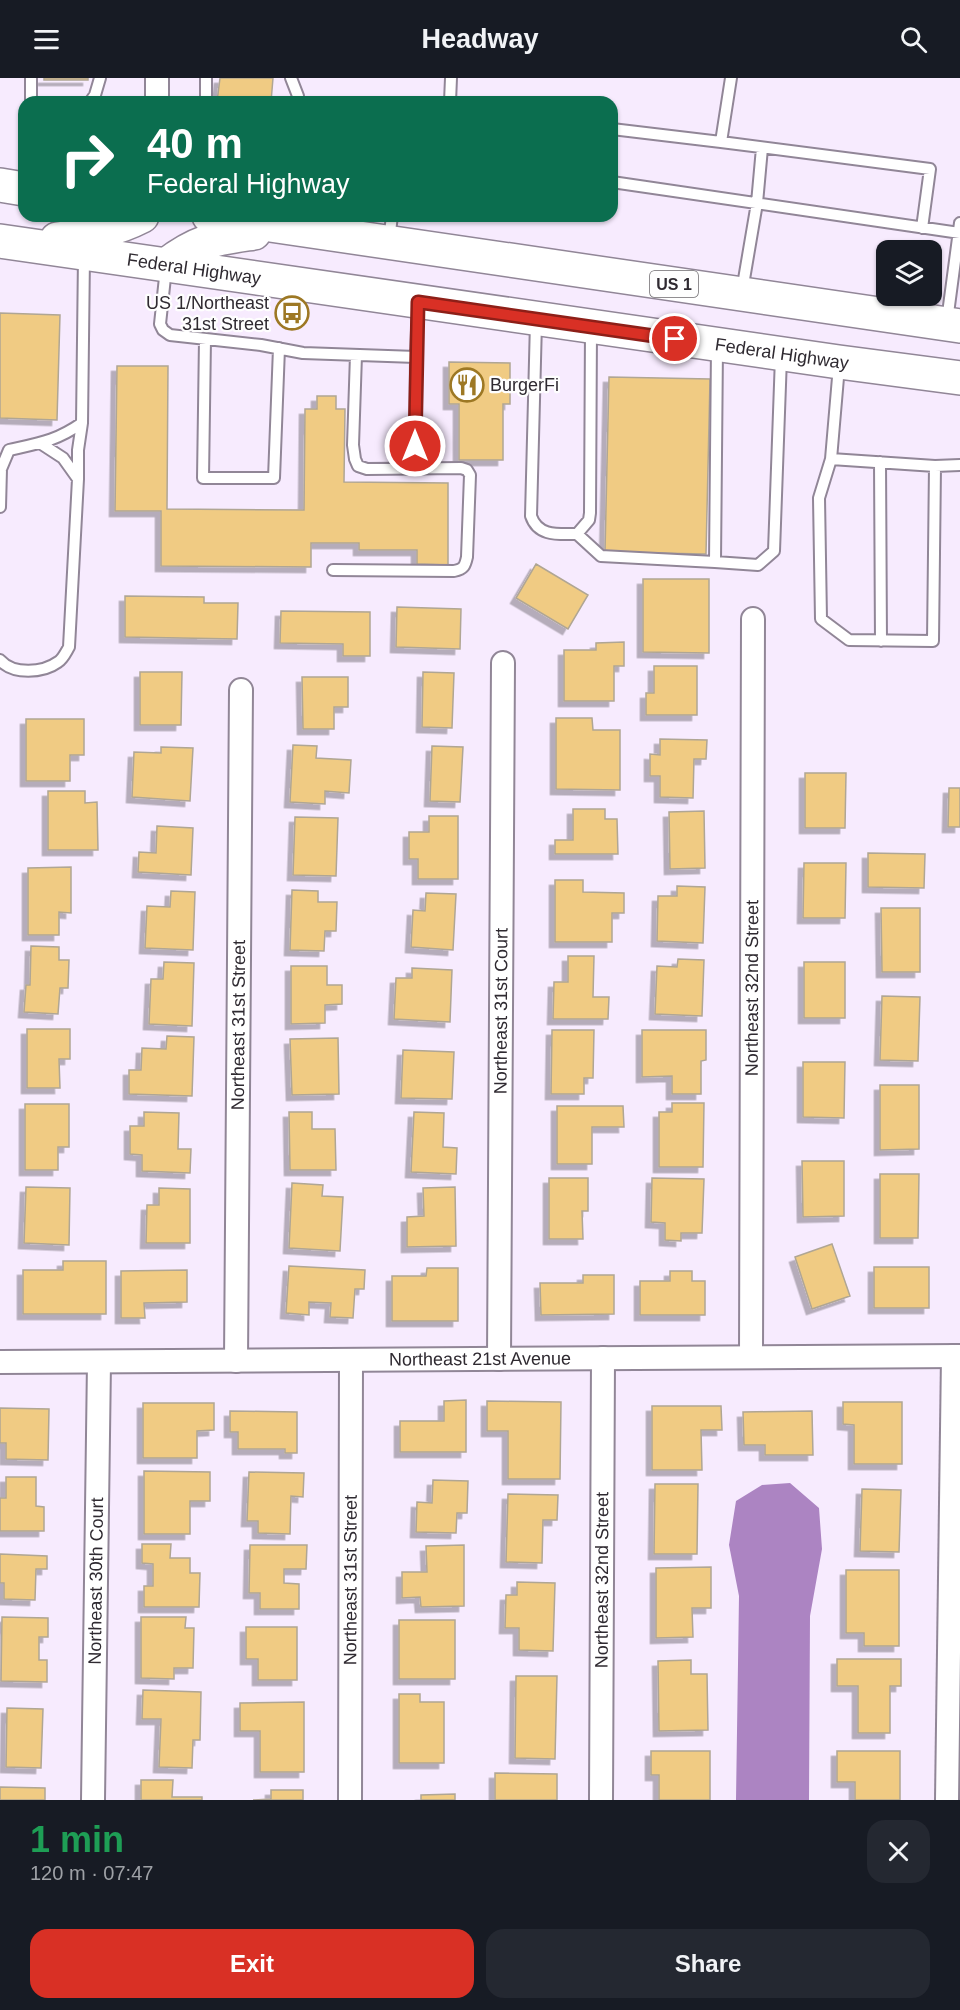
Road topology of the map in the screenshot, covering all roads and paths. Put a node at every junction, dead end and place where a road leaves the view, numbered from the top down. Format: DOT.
graph roads {
  1 [pos="30,78"];
  2 [pos="100,78"];
  3 [pos="157,78"];
  4 [pos="207,78"];
  5 [pos="291,78"];
  6 [pos="451,78"];
  7 [pos="730,78"];
  8 [pos="30,96"];
  9 [pos="94,96"];
  10 [pos="157,96"];
  11 [pos="206,96"];
  12 [pos="298,96"];
  13 [pos="450,96"];
  14 [pos="618,130"];
  15 [pos="721,142"];
  16 [pos="762,148"];
  17 [pos="618,183"];
  18 [pos="0,185"];
  19 [pos="18,188"];
  20 [pos="757,203"];
  21 [pos="131,222"];
  22 [pos="282,223"];
  23 [pos="922,228"];
  24 [pos="390,229"];
  25 [pos="960,230"];
  26 [pos="11,243"];
  27 [pos="84,253"];
  28 [pos="166,265"];
  29 [pos="741,294"];
  30 [pos="418,302"];
  31 [pos="536,319"];
  32 [pos="953,325"];
  33 [pos="591,327"];
  34 [pos="205,339"];
  35 [pos="717,345"];
  36 [pos="279,348"];
  37 [pos="781,354"];
  38 [pos="356,355"];
  39 [pos="416,357"];
  40 [pos="839,362"];
  41 [pos="960,378"];
  42 [pos="82,423"];
  43 [pos="40,443"];
  44 [pos="831,459"];
  45 [pos="880,462"];
  46 [pos="960,465"];
  47 [pos="935,466"];
  48 [pos="415,468"];
  49 [pos="78,479"];
  50 [pos="0,507"];
  51 [pos="577,534"];
  52 [pos="715,562"];
  53 [pos="333,570"];
  54 [pos="753,620"];
  55 [pos="881,641"];
  56 [pos="0,660"];
  57 [pos="503,663"];
  58 [pos="241,690"];
  59 [pos="956,1356"];
  60 [pos="752,1357"];
  61 [pos="603,1358"];
  62 [pos="499,1359"];
  63 [pos="351,1360"];
  64 [pos="236,1361"];
  65 [pos="0,1362"];
  66 [pos="99,1362"];
  67 [pos="93,1800"];
  68 [pos="350,1800"];
  69 [pos="601,1800"];
  70 [pos="947,1800"];
  1 -- 8 [label="lane"];
  2 -- 9 [label="lane"];
  3 -- 10 [label="street"];
  4 -- 11 [label="lane"];
  5 -- 12 [label="lane"];
  6 -- 13 [label="lane"];
  7 -- 15 [label="lane"];
  14 -- 15 [label="lane"];
  15 -- 16 [label="lane"];
  16 -- 20 [label="lane"];
  16 -- 23 [label="lane"];
  17 -- 20 [label="lane"];
  18 -- 19 [label="main road"];
  20 -- 23 [label="lane"];
  20 -- 29 [label="lane"];
  21 -- 26 [label="main road"];
  22 -- 24 [label="main road, US 1"];
  22 -- 28 [label="main road"];
  23 -- 25 [label="lane"];
  24 -- 29 [label="main road, US 1"];
  25 -- 32 [label="lane"];
  26 -- 27 [label="main road, Federal Highway"];
  27 -- 28 [label="main road, Federal Highway"];
  27 -- 42 [label="lane"];
  28 -- 30 [label="main road, Federal Highway"];
  28 -- 34 [label="lane"];
  29 -- 32 [label="main road, US 1"];
  30 -- 31 [label="main road, Federal Highway"];
  30 -- 39 [label="lane"];
  31 -- 33 [label="main road, Federal Highway"];
  31 -- 51 [label="lane"];
  33 -- 35 [label="main road, Federal Highway"];
  33 -- 51 [label="lane"];
  34 -- 36 [label="lane"];
  34 -- 36 [label="lane"];
  35 -- 37 [label="main road, Federal Highway"];
  35 -- 52 [label="lane"];
  36 -- 38 [label="lane"];
  37 -- 40 [label="main road, Federal Highway"];
  37 -- 52 [label="lane"];
  38 -- 39 [label="lane"];
  38 -- 48 [label="lane"];
  39 -- 48 [label="lane"];
  40 -- 41 [label="main road, Federal Highway"];
  40 -- 44 [label="lane"];
  42 -- 43 [label="lane"];
  42 -- 49 [label="lane"];
  43 -- 49 [label="lane"];
  43 -- 50 [label="lane"];
  44 -- 45 [label="lane"];
  44 -- 55 [label="lane"];
  45 -- 47 [label="lane"];
  45 -- 55 [label="lane"];
  46 -- 47 [label="lane"];
  47 -- 55 [label="lane"];
  48 -- 53 [label="lane"];
  49 -- 56 [label="lane"];
  51 -- 52 [label="lane"];
  54 -- 60 [label="street, Northeast 32nd Street"];
  57 -- 62 [label="street, Northeast 31st Court"];
  58 -- 64 [label="street, Northeast 31st Street"];
  59 -- 60 [label="street, Northeast 21st Avenue"];
  59 -- 70 [label="street"];
  60 -- 61 [label="street, Northeast 21st Avenue"];
  61 -- 62 [label="street, Northeast 21st Avenue"];
  61 -- 69 [label="street, Northeast 32nd Street"];
  62 -- 63 [label="street, Northeast 21st Avenue"];
  63 -- 64 [label="street, Northeast 21st Avenue"];
  63 -- 68 [label="street, Northeast 31st Street"];
  64 -- 66 [label="street, Northeast 21st Avenue"];
  65 -- 66 [label="street, Northeast 21st Avenue"];
  66 -- 67 [label="street, Northeast 30th Court"];
}
